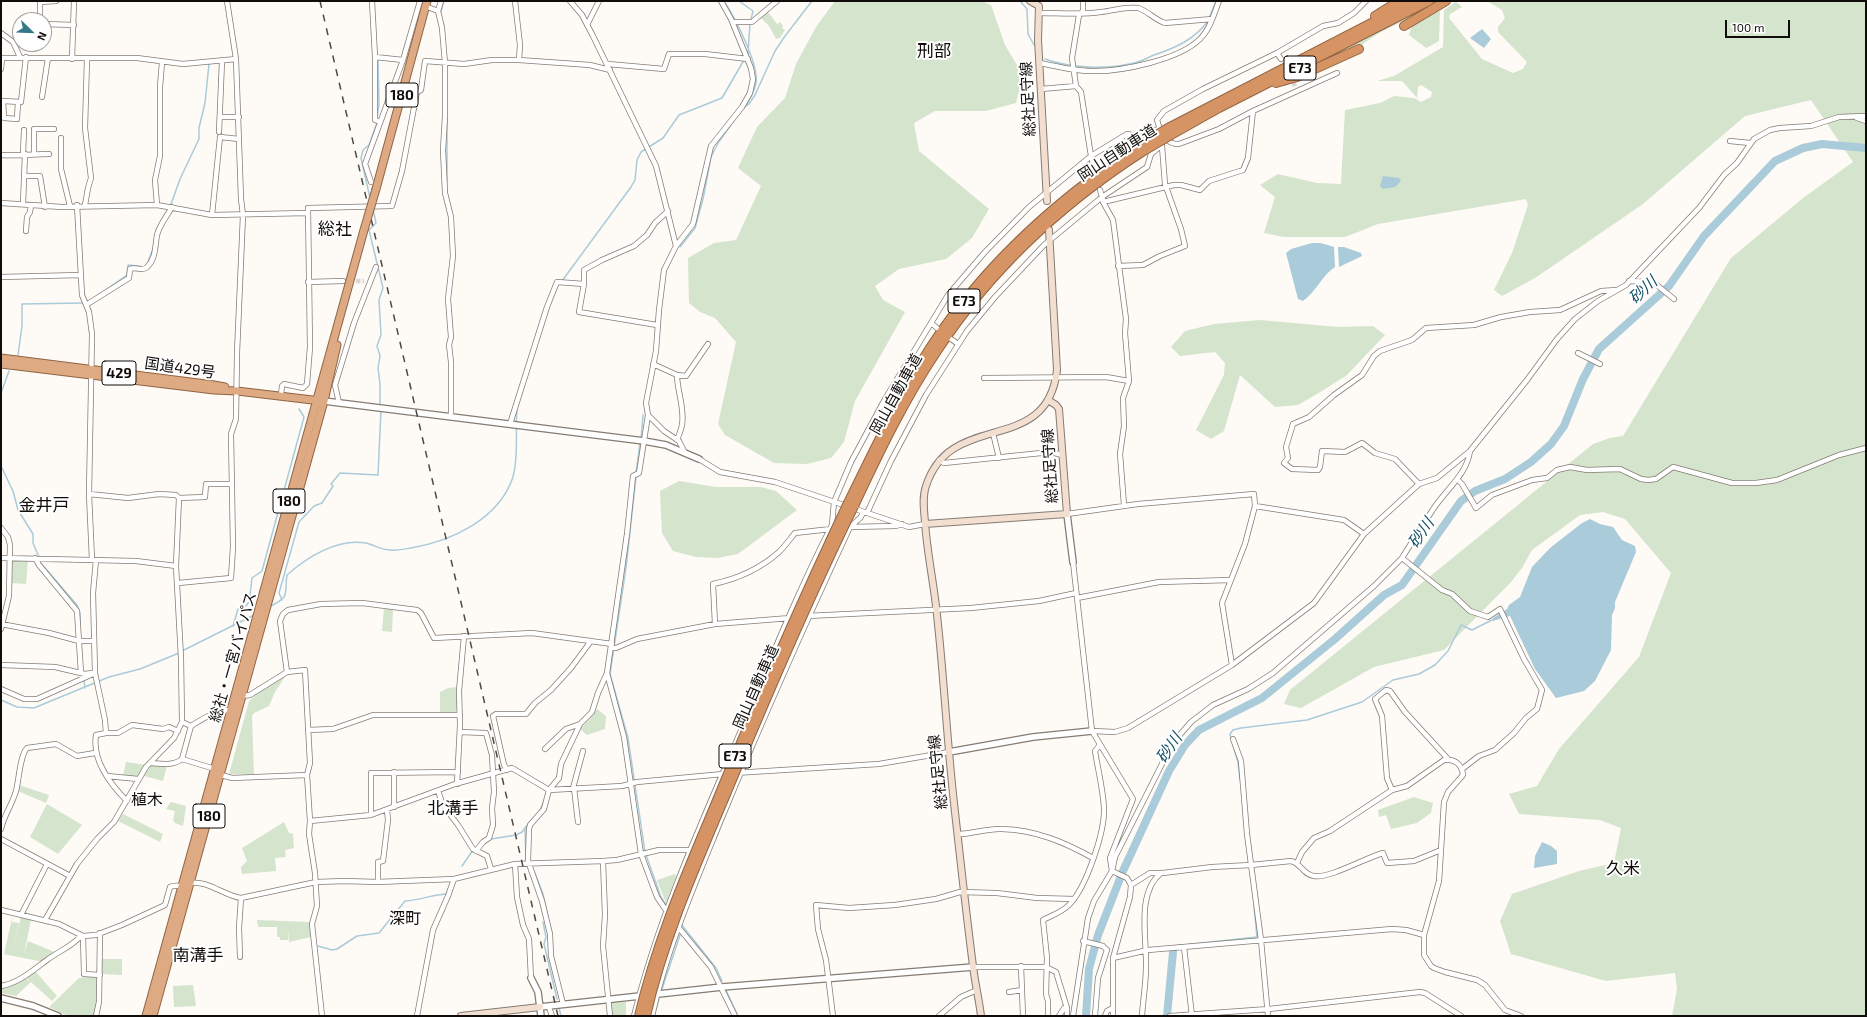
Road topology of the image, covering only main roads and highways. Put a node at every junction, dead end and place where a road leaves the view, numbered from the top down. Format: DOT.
graph roads {
  1 [pos="1030,1"];
  2 [pos="1399,1"];
  3 [pos="1414,1"];
  4 [pos="1429,1"];
  5 [pos="1446,1"];
  6 [pos="1040,3"];
  7 [pos="426,4"];
  8 [pos="1404,26"];
  9 [pos="1359,49"];
  10 [pos="1304,58"];
  11 [pos="1259,88"];
  12 [pos="1169,135"];
  13 [pos="1047,201"];
  14 [pos="1049,230"];
  15 [pos="1,358"];
  16 [pos="1,364"];
  17 [pos="92,373"];
  18 [pos="1048,400"];
  19 [pos="321,401"];
  20 [pos="851,504"];
  21 [pos="925,524"];
  22 [pos="239,699"];
  23 [pos="540,1007"];
  24 [pos="146,1016"];
  25 [pos="153,1016"];
  26 [pos="461,1016"];
  27 [pos="639,1016"];
  28 [pos="646,1016"];
  29 [pos="981,1016"];
  1 -- 6 [label="main road, 総社足守線"];
  2 -- 10 [label="highway"];
  3 -- 10 [label="highway, 岡山自動車道 / E73"];
  4 -- 11 [label="highway, 岡山自動車道 / E73"];
  5 -- 8 [label="highway"];
  6 -- 13 [label="main road, 総社足守線"];
  7 -- 19 [label="highway, 総社・一宮バイパス / 180, bridge"];
  9 -- 11 [label="highway"];
  10 -- 12 [label="highway, 岡山自動車道 / E73"];
  11 -- 12 [label="highway, 岡山自動車道 / E73"];
  12 -- 20 [label="highway, 岡山自動車道 / E73, bridge"];
  14 -- 18 [label="main road, 総社足守線"];
  15 -- 17 [label="highway, 国道429号 / 429"];
  16 -- 17 [label="highway, 国道429号 / 429"];
  17 -- 19 [label="highway, 国道429号 / 429"];
  18 -- 21 [label="main road, 総社足守線"];
  18 -- 21 [label="main road, 総社足守線"];
  19 -- 22 [label="highway, 総社・一宮バイパス / 180"];
  19 -- 22 [label="highway, 総社・一宮バイパス / 180"];
  20 -- 27 [label="highway, 岡山自動車道 / E73, bridge"];
  20 -- 28 [label="highway, 岡山自動車道 / E73, bridge"];
  21 -- 29 [label="main road, 総社足守線"];
  22 -- 24 [label="highway, 総社・一宮バイパス / 180"];
  22 -- 25 [label="highway, 総社・一宮バイパス / 180"];
  23 -- 26 [label="main road"];
}
